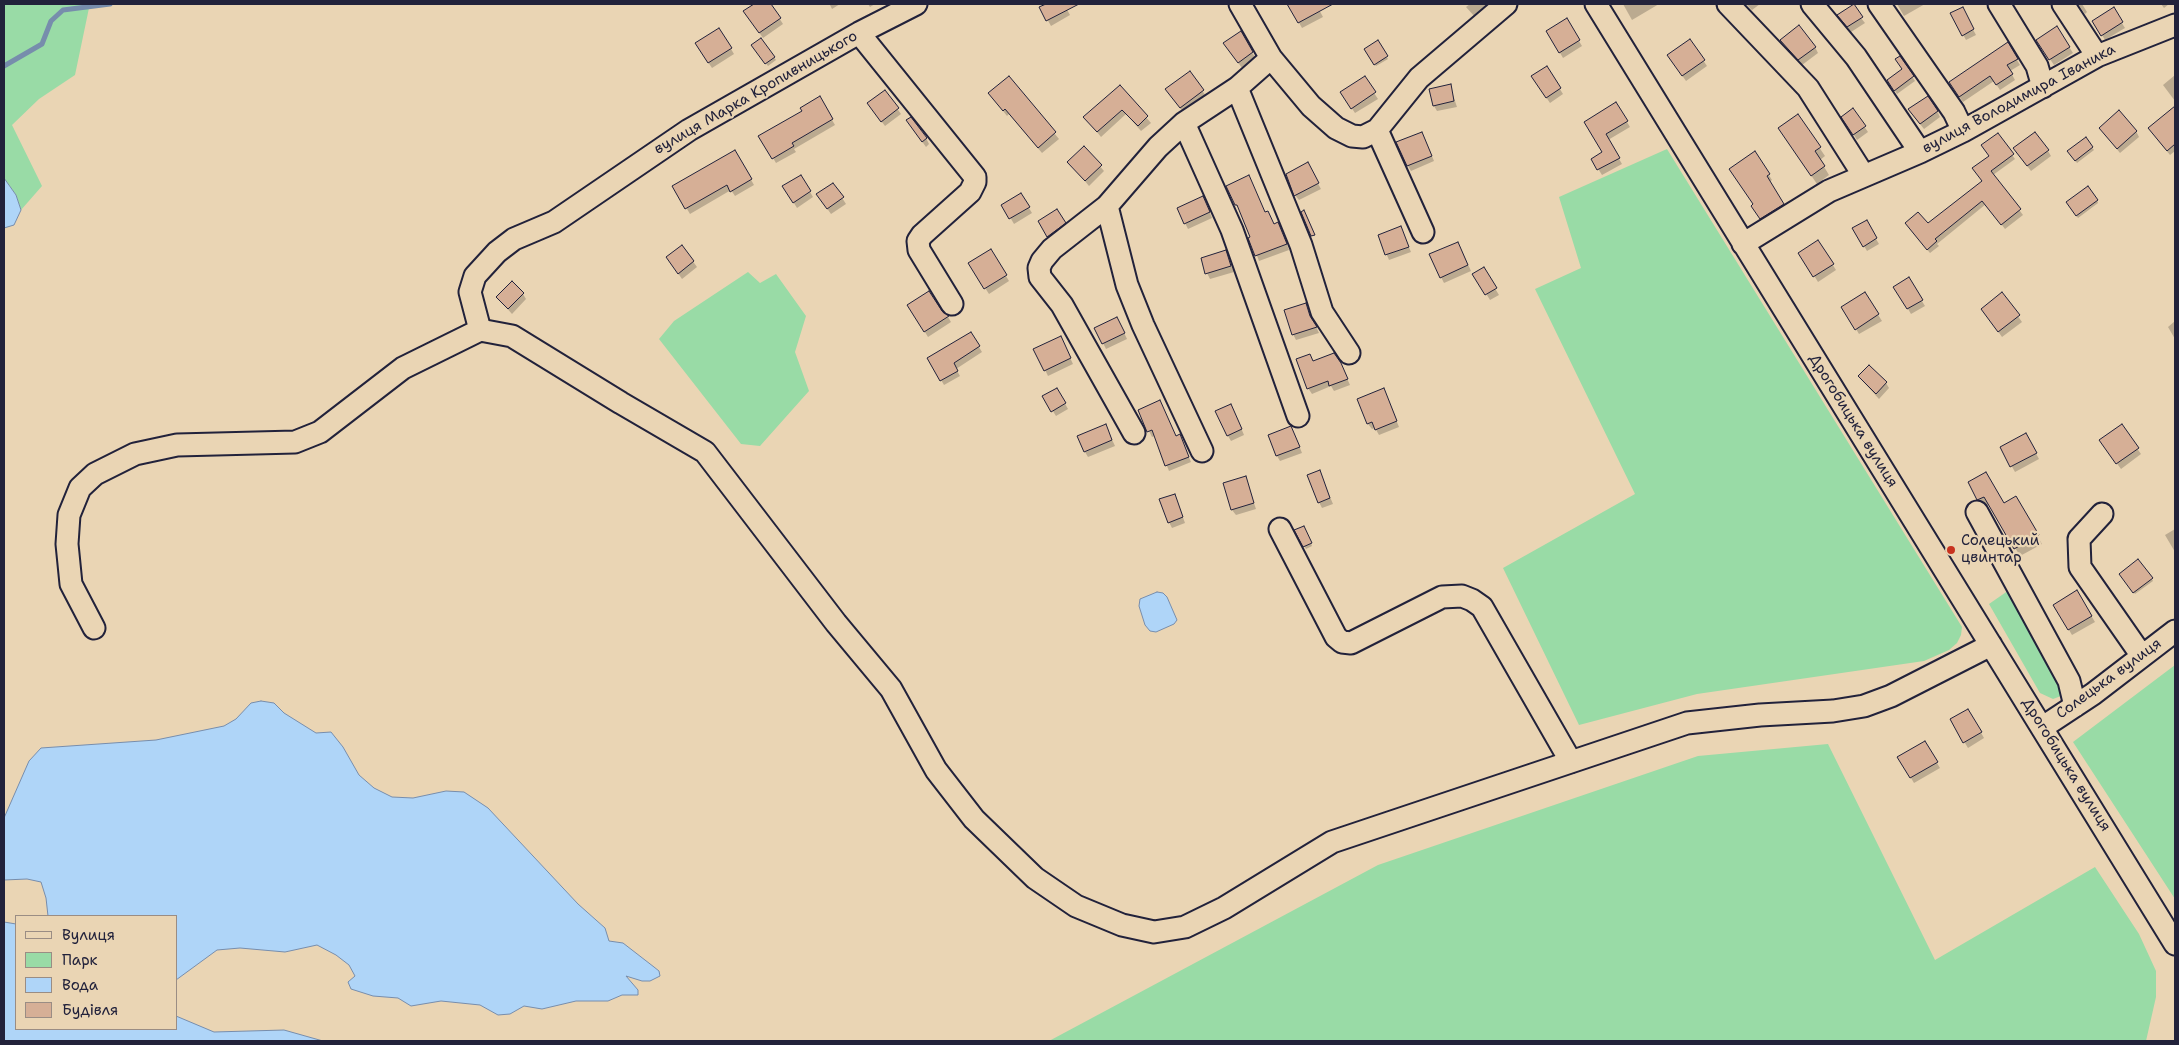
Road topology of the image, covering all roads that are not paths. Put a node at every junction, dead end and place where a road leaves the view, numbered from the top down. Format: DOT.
graph roads {
  1 [pos="916,4"];
  2 [pos="1240,4"];
  3 [pos="1506,4"];
  4 [pos="1596,4"];
  5 [pos="1728,4"];
  6 [pos="1812,4"];
  7 [pos="1879,4"];
  8 [pos="2000,4"];
  9 [pos="2063,4"];
  10 [pos="2175,25"];
  11 [pos="859,33"];
  12 [pos="2097,56"];
  13 [pos="1271,58"];
  14 [pos="2043,87"];
  15 [pos="1237,88"];
  16 [pos="1184,123"];
  17 [pos="1377,130"];
  18 [pos="1963,131"];
  19 [pos="1920,152"];
  20 [pos="1864,176"];
  21 [pos="1107,206"];
  22 [pos="1423,232"];
  23 [pos="1743,244"];
  24 [pos="952,304"];
  25 [pos="480,330"];
  26 [pos="1349,352"];
  27 [pos="1298,416"];
  28 [pos="1134,433"];
  29 [pos="1202,451"];
  30 [pos="1977,512"];
  31 [pos="2102,514"];
  32 [pos="1280,529"];
  33 [pos="94,628"];
  34 [pos="2175,631"];
  35 [pos="1991,645"];
  36 [pos="2142,656"];
  37 [pos="2075,706"];
  38 [pos="2043,728"];
  39 [pos="1571,762"];
  40 [pos="2175,944"];
  1 -- 11 [label="street, вулиця Марка Кропивницького"];
  2 -- 13 [label="street"];
  3 -- 17 [label="street"];
  4 -- 23 [label="street, Дрогобицька вулиця"];
  5 -- 20 [label="street"];
  6 -- 19 [label="street"];
  7 -- 18 [label="street"];
  8 -- 14 [label="street"];
  9 -- 12 [label="street"];
  10 -- 12 [label="street, вулиця Володимира Іваника"];
  11 -- 24 [label="street"];
  11 -- 25 [label="street, вулиця Марка Кропивницького"];
  12 -- 14 [label="street, вулиця Володимира Іваника"];
  13 -- 15 [label="street"];
  13 -- 17 [label="street"];
  14 -- 18 [label="street, вулиця Володимира Іваника"];
  15 -- 16 [label="street"];
  15 -- 26 [label="street"];
  16 -- 21 [label="street"];
  16 -- 27 [label="street"];
  17 -- 22 [label="street"];
  18 -- 19 [label="street, вулиця Володимира Іваника"];
  19 -- 20 [label="street, вулиця Володимира Іваника"];
  20 -- 23 [label="street, вулиця Володимира Іваника"];
  21 -- 28 [label="street"];
  21 -- 29 [label="street"];
  23 -- 35 [label="street, Дрогобицька вулиця"];
  25 -- 33 [label="street"];
  25 -- 39 [label="street"];
  30 -- 37 [label="street"];
  31 -- 36 [label="street"];
  32 -- 39 [label="street"];
  34 -- 36 [label="street, Солецька вулиця"];
  35 -- 38 [label="street, Дрогобицька вулиця"];
  35 -- 39 [label="street"];
  36 -- 37 [label="street, Солецька вулиця"];
  37 -- 38 [label="street, Солецька вулиця"];
  38 -- 40 [label="street, Дрогобицька вулиця"];
}
